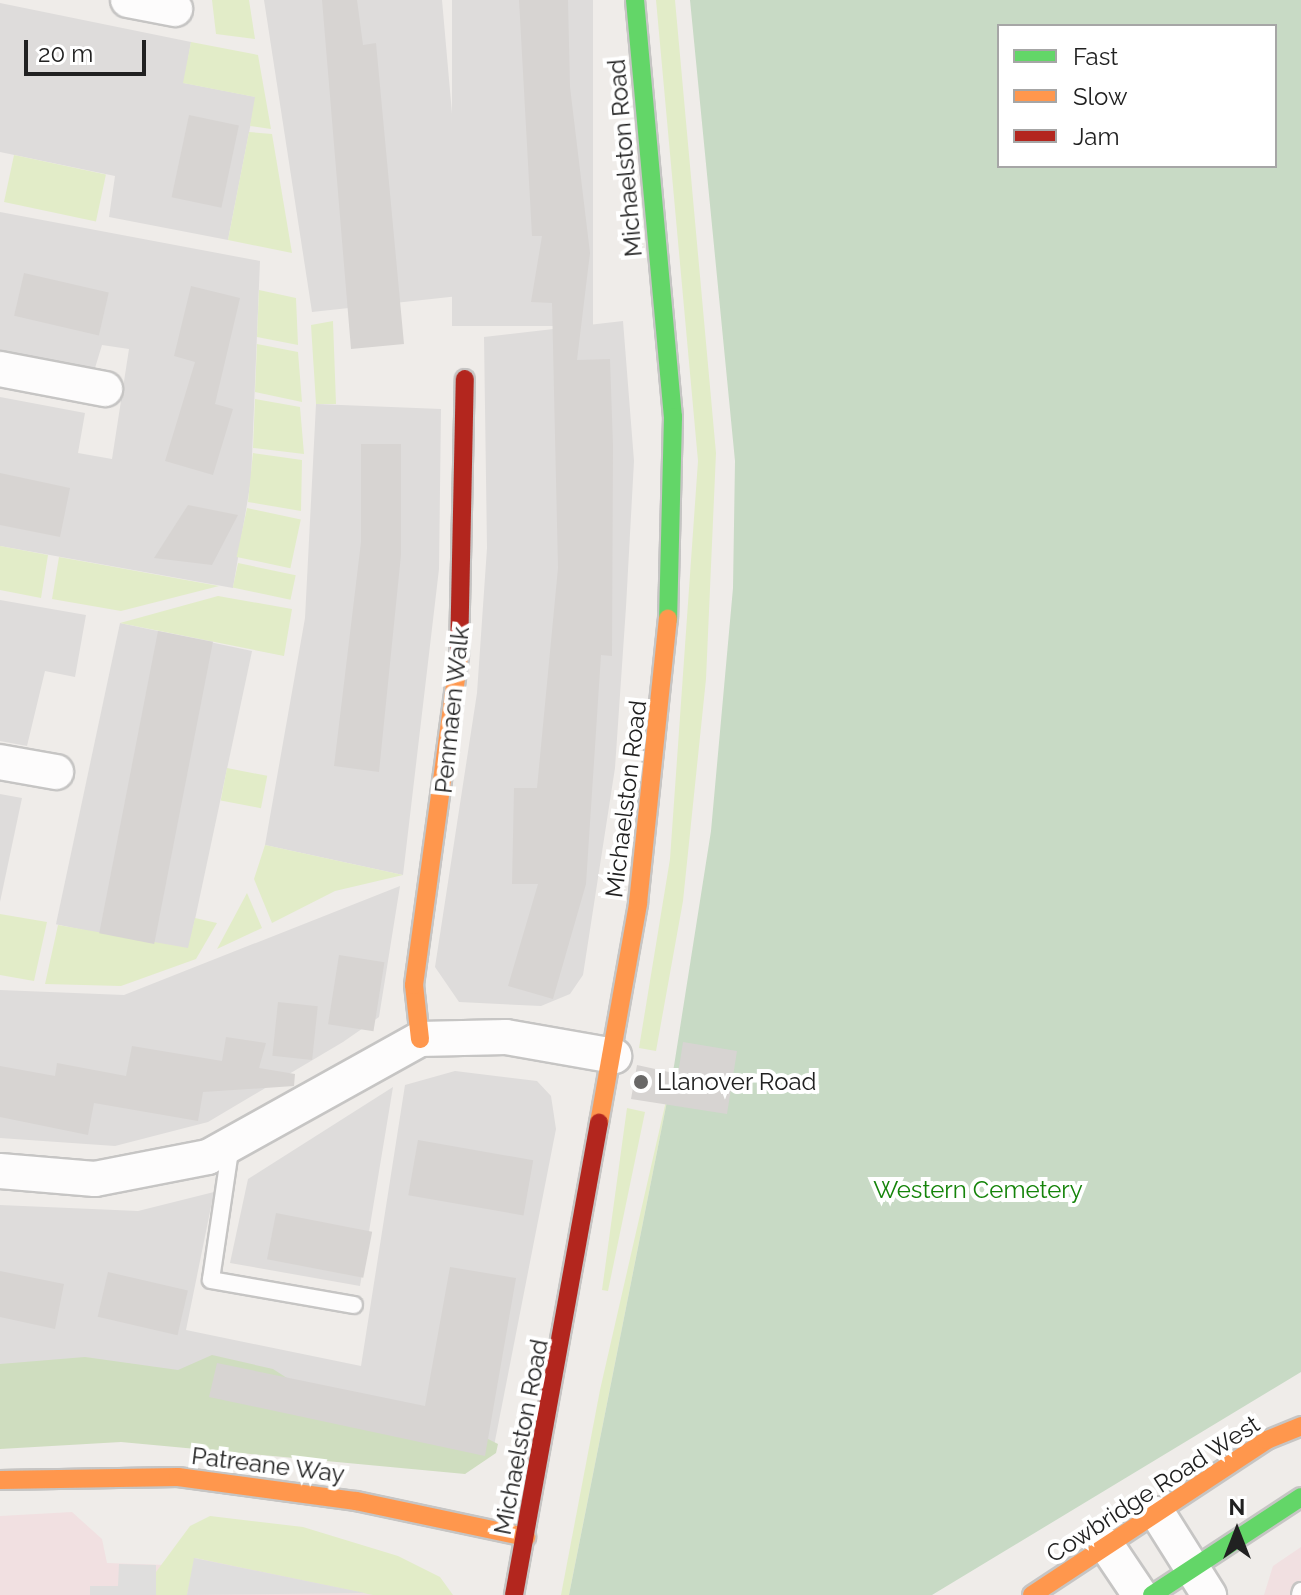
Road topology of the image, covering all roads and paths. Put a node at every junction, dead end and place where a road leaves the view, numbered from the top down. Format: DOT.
graph roads {
  1 [pos="128,0"];
  2 [pos="635,0"];
  3 [pos="175,9"];
  4 [pos="0,369"];
  5 [pos="465,379"];
  6 [pos="105,389"];
  7 [pos="0,762"];
  8 [pos="56,772"];
  9 [pos="420,1039"];
  10 [pos="614,1056"];
  11 [pos="232,1143"];
  12 [pos="0,1171"];
  13 [pos="354,1305"];
  14 [pos="1301,1426"];
  15 [pos="0,1480"];
  16 [pos="1301,1497"];
  17 [pos="1158,1514"];
  18 [pos="526,1537"];
  19 [pos="1107,1546"];
  20 [pos="1201,1582"];
  21 [pos="514,1595"];
  22 [pos="1032,1595"];
  23 [pos="1140,1595"];
  24 [pos="1152,1595"];
  1 -- 3 [label="street"];
  2 -- 10 [label="main road, Michaelston Road"];
  4 -- 6 [label="street"];
  5 -- 9 [label="main road, Penmaen Walk"];
  7 -- 8 [label="street"];
  9 -- 10 [label="street"];
  9 -- 11 [label="street"];
  10 -- 18 [label="main road, Michaelston Road"];
  11 -- 12 [label="street"];
  11 -- 13 [label="lane"];
  14 -- 17 [label="main road, Cowbridge Road West"];
  15 -- 18 [label="main road, Patreane Way"];
  16 -- 20 [label="main road"];
  17 -- 19 [label="main road, Cowbridge Road West"];
  17 -- 20 [label="street"];
  18 -- 21 [label="main road, Michaelston Road"];
  19 -- 22 [label="main road, Cowbridge Road West"];
  19 -- 23 [label="street"];
  20 -- 24 [label="main road"];
}
